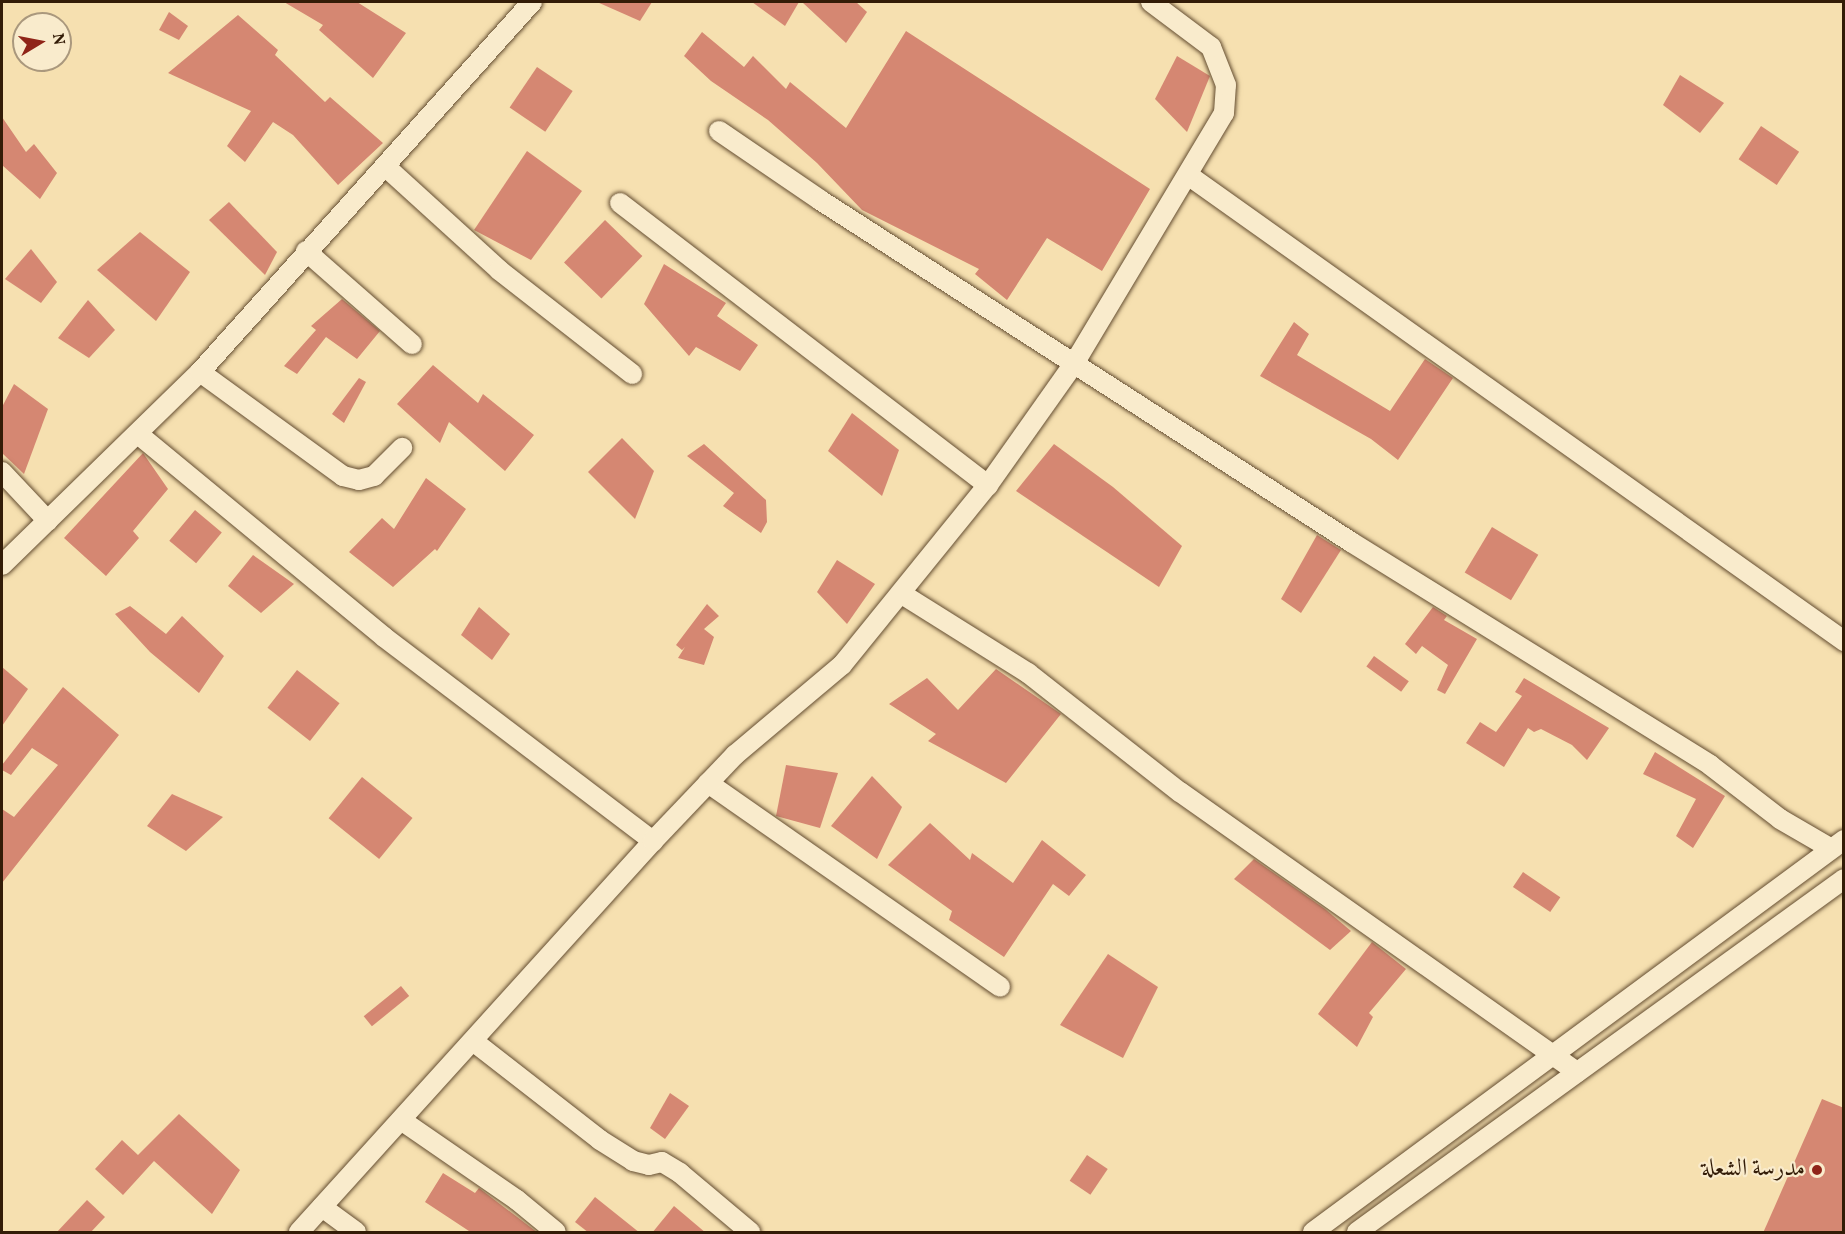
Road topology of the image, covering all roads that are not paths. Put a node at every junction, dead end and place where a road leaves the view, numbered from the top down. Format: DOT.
graph roads {
  1 [pos="532,2"];
  2 [pos="1151,2"];
  3 [pos="719,131"];
  4 [pos="386,167"];
  5 [pos="1188,175"];
  6 [pos="620,203"];
  7 [pos="306,251"];
  8 [pos="412,344"];
  9 [pos="1075,362"];
  10 [pos="200,372"];
  11 [pos="632,374"];
  12 [pos="138,435"];
  13 [pos="402,448"];
  14 [pos="2,472"];
  15 [pos="988,485"];
  16 [pos="48,521"];
  17 [pos="5,556"];
  18 [pos="902,594"];
  19 [pos="1844,641"];
  20 [pos="708,783"];
  21 [pos="653,841"];
  22 [pos="1837,844"];
  23 [pos="1844,879"];
  24 [pos="1000,987"];
  25 [pos="473,1041"];
  26 [pos="1556,1054"];
  27 [pos="1577,1072"];
  28 [pos="401,1120"];
  29 [pos="322,1207"];
  30 [pos="299,1233"];
  31 [pos="356,1233"];
  32 [pos="556,1233"];
  33 [pos="750,1233"];
  34 [pos="1313,1233"];
  35 [pos="1357,1233"];
  1 -- 4 [label="street"];
  2 -- 5 [label="street"];
  3 -- 9 [label="street"];
  4 -- 7 [label="street"];
  4 -- 11 [label="street"];
  5 -- 9 [label="street"];
  5 -- 19 [label="street"];
  6 -- 15 [label="street"];
  7 -- 8 [label="street"];
  7 -- 10 [label="street"];
  9 -- 15 [label="street"];
  9 -- 22 [label="street"];
  10 -- 12 [label="street"];
  10 -- 13 [label="street"];
  12 -- 16 [label="street"];
  12 -- 21 [label="street"];
  14 -- 16 [label="street"];
  15 -- 18 [label="street"];
  16 -- 17 [label="street"];
  18 -- 20 [label="street"];
  18 -- 26 [label="street"];
  20 -- 21 [label="street"];
  20 -- 24 [label="street"];
  21 -- 25 [label="street"];
  22 -- 26 [label="street"];
  23 -- 27 [label="street"];
  25 -- 28 [label="street"];
  25 -- 33 [label="street"];
  26 -- 27 [label="street"];
  26 -- 34 [label="street"];
  27 -- 35 [label="street"];
  28 -- 29 [label="street"];
  28 -- 32 [label="street"];
  29 -- 30 [label="street"];
  29 -- 31 [label="street"];
}
